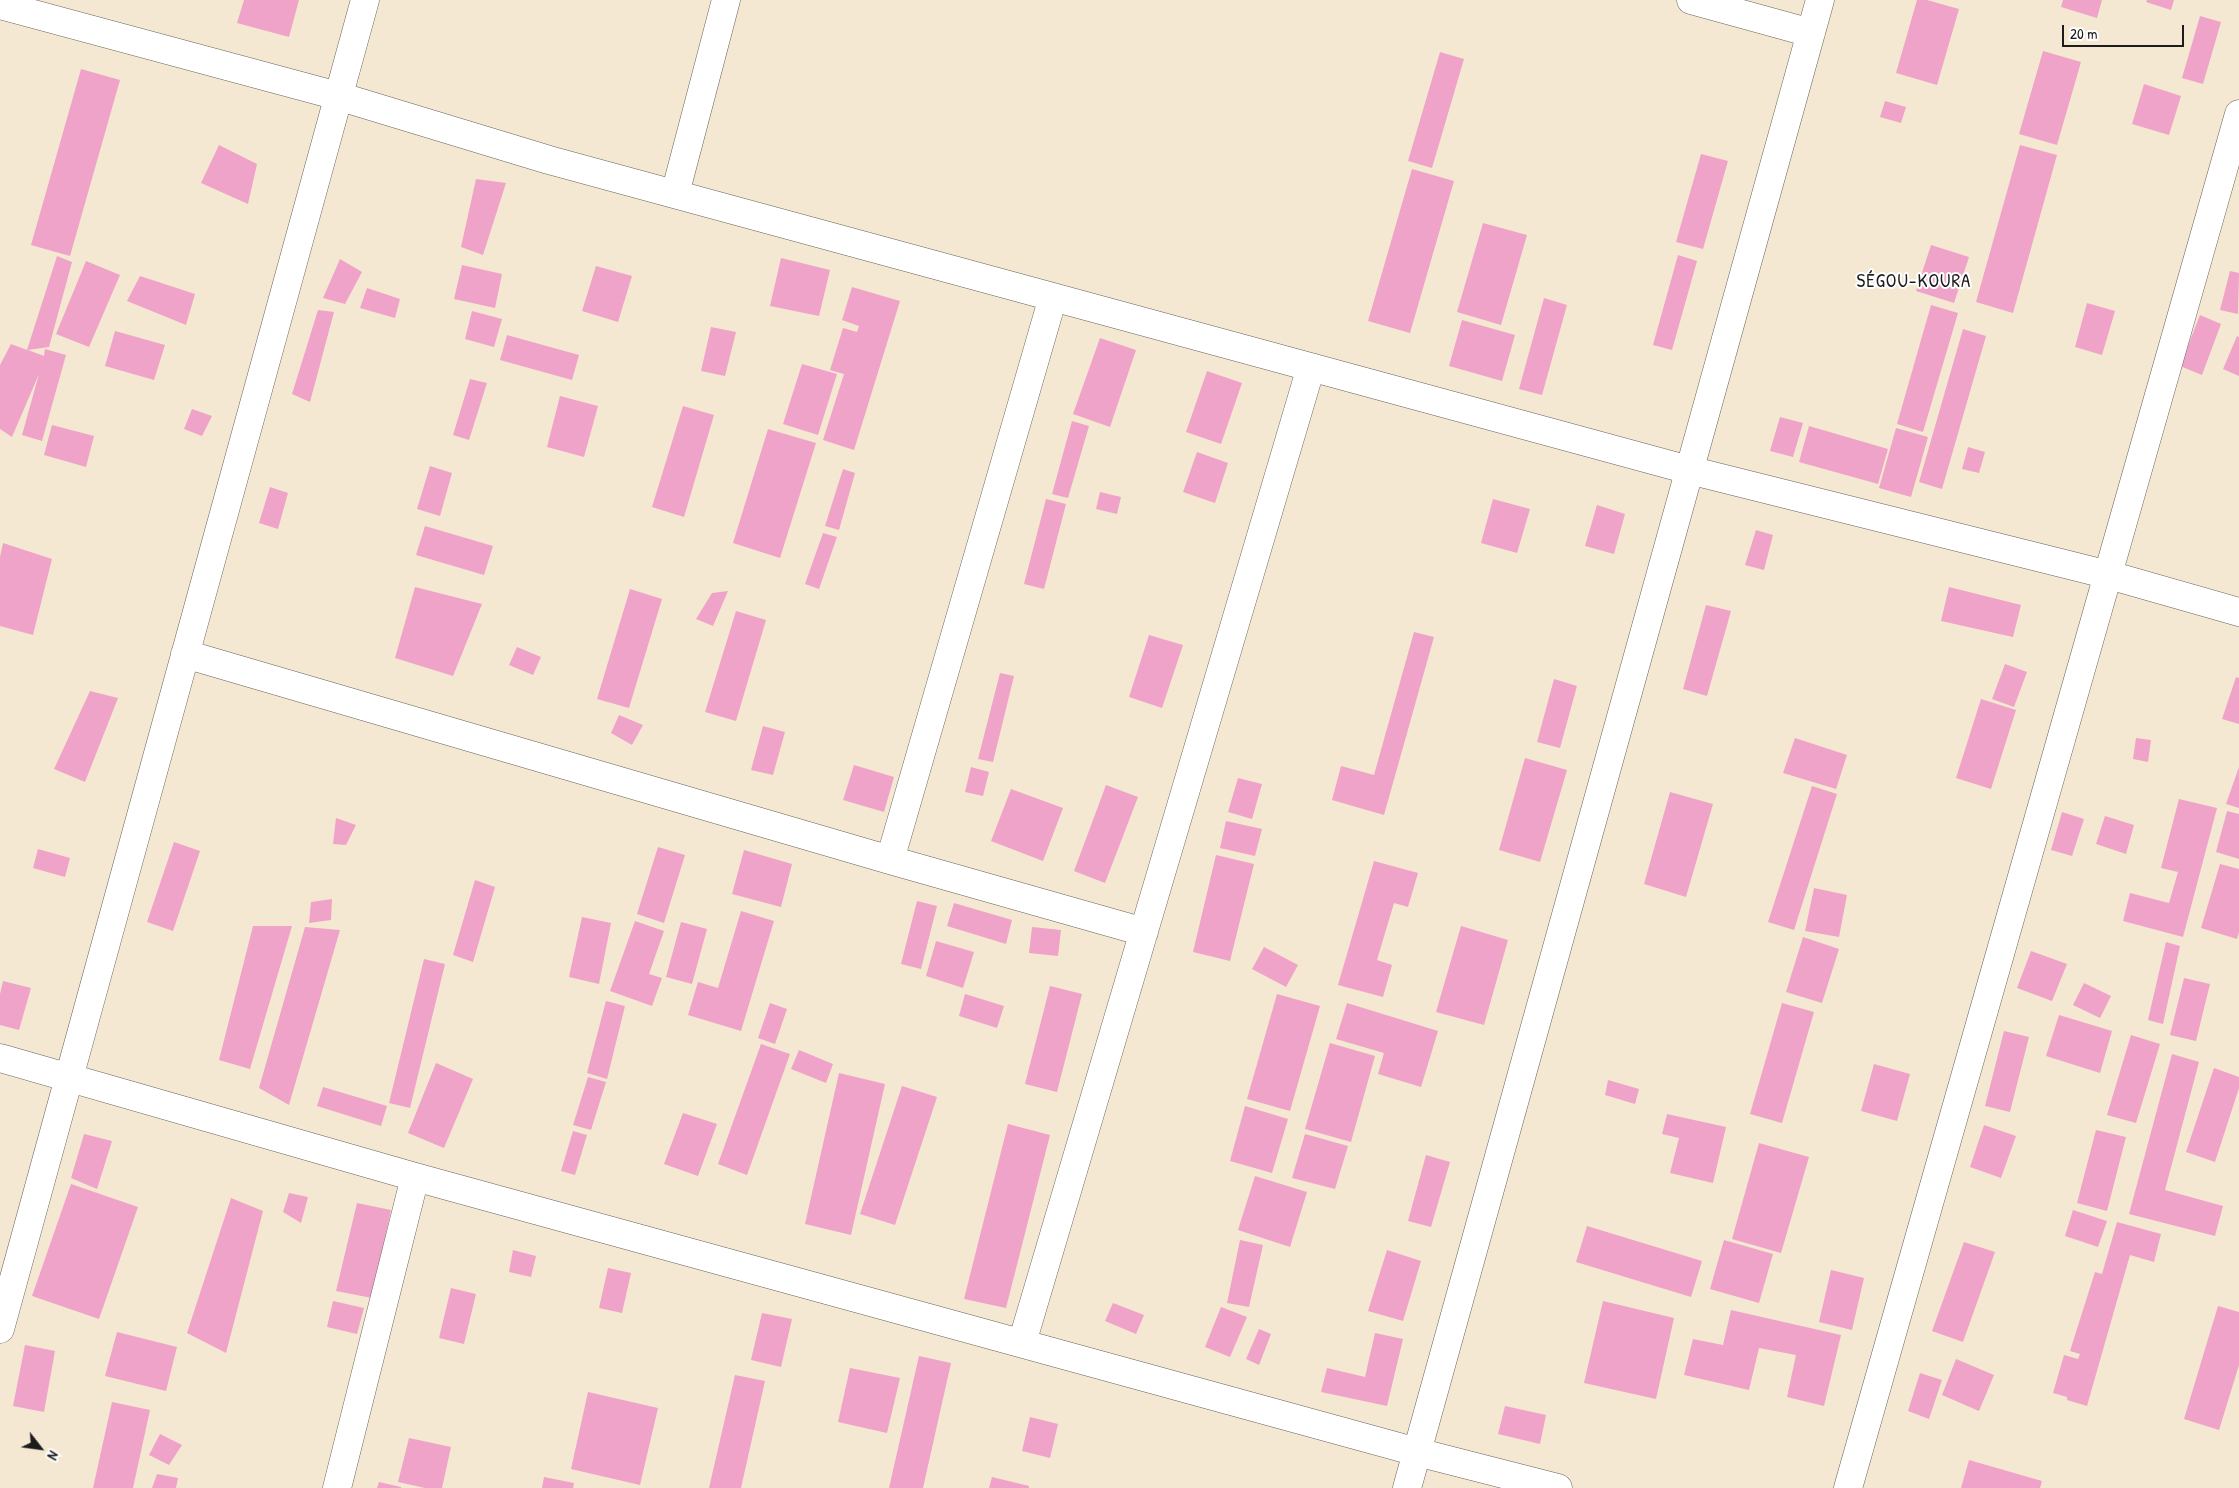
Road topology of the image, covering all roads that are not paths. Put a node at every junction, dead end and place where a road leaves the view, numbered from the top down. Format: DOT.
graph roads {
  1 [pos="365,0"];
  2 [pos="726,0"];
  3 [pos="1691,0"];
  4 [pos="1820,0"];
  5 [pos="0,5"];
  6 [pos="1811,33"];
  7 [pos="338,96"];
  8 [pos="2239,114"];
  9 [pos="675,194"];
  10 [pos="1053,297"];
  11 [pos="1311,367"];
  12 [pos="1689,470"];
  13 [pos="2109,575"];
  14 [pos="2239,612"];
  15 [pos="185,654"];
  16 [pos="890,860"];
  17 [pos="1144,932"];
  18 [pos="0,1058"];
  19 [pos="69,1077"];
  20 [pos="415,1177"];
  21 [pos="0,1329"];
  22 [pos="1022,1343"];
  23 [pos="1417,1452"];
  24 [pos="337,1488"];
  25 [pos="1407,1488"];
  26 [pos="1558,1488"];
  27 [pos="1848,1488"];
  1 -- 7 [label="street"];
  2 -- 9 [label="street"];
  3 -- 6 [label="street"];
  4 -- 6 [label="street"];
  5 -- 7 [label="street"];
  6 -- 12 [label="street"];
  7 -- 9 [label="street"];
  7 -- 15 [label="street"];
  8 -- 13 [label="street"];
  9 -- 10 [label="street"];
  10 -- 11 [label="street"];
  10 -- 16 [label="street"];
  11 -- 12 [label="street"];
  11 -- 17 [label="street"];
  12 -- 13 [label="street"];
  12 -- 23 [label="street"];
  13 -- 14 [label="street"];
  13 -- 27 [label="street"];
  15 -- 16 [label="street"];
  15 -- 19 [label="street"];
  16 -- 17 [label="street"];
  17 -- 22 [label="street"];
  18 -- 19 [label="street"];
  19 -- 20 [label="street"];
  19 -- 21 [label="street"];
  20 -- 22 [label="street"];
  20 -- 24 [label="street"];
  22 -- 23 [label="street"];
  23 -- 25 [label="street"];
  23 -- 26 [label="street"];
}
